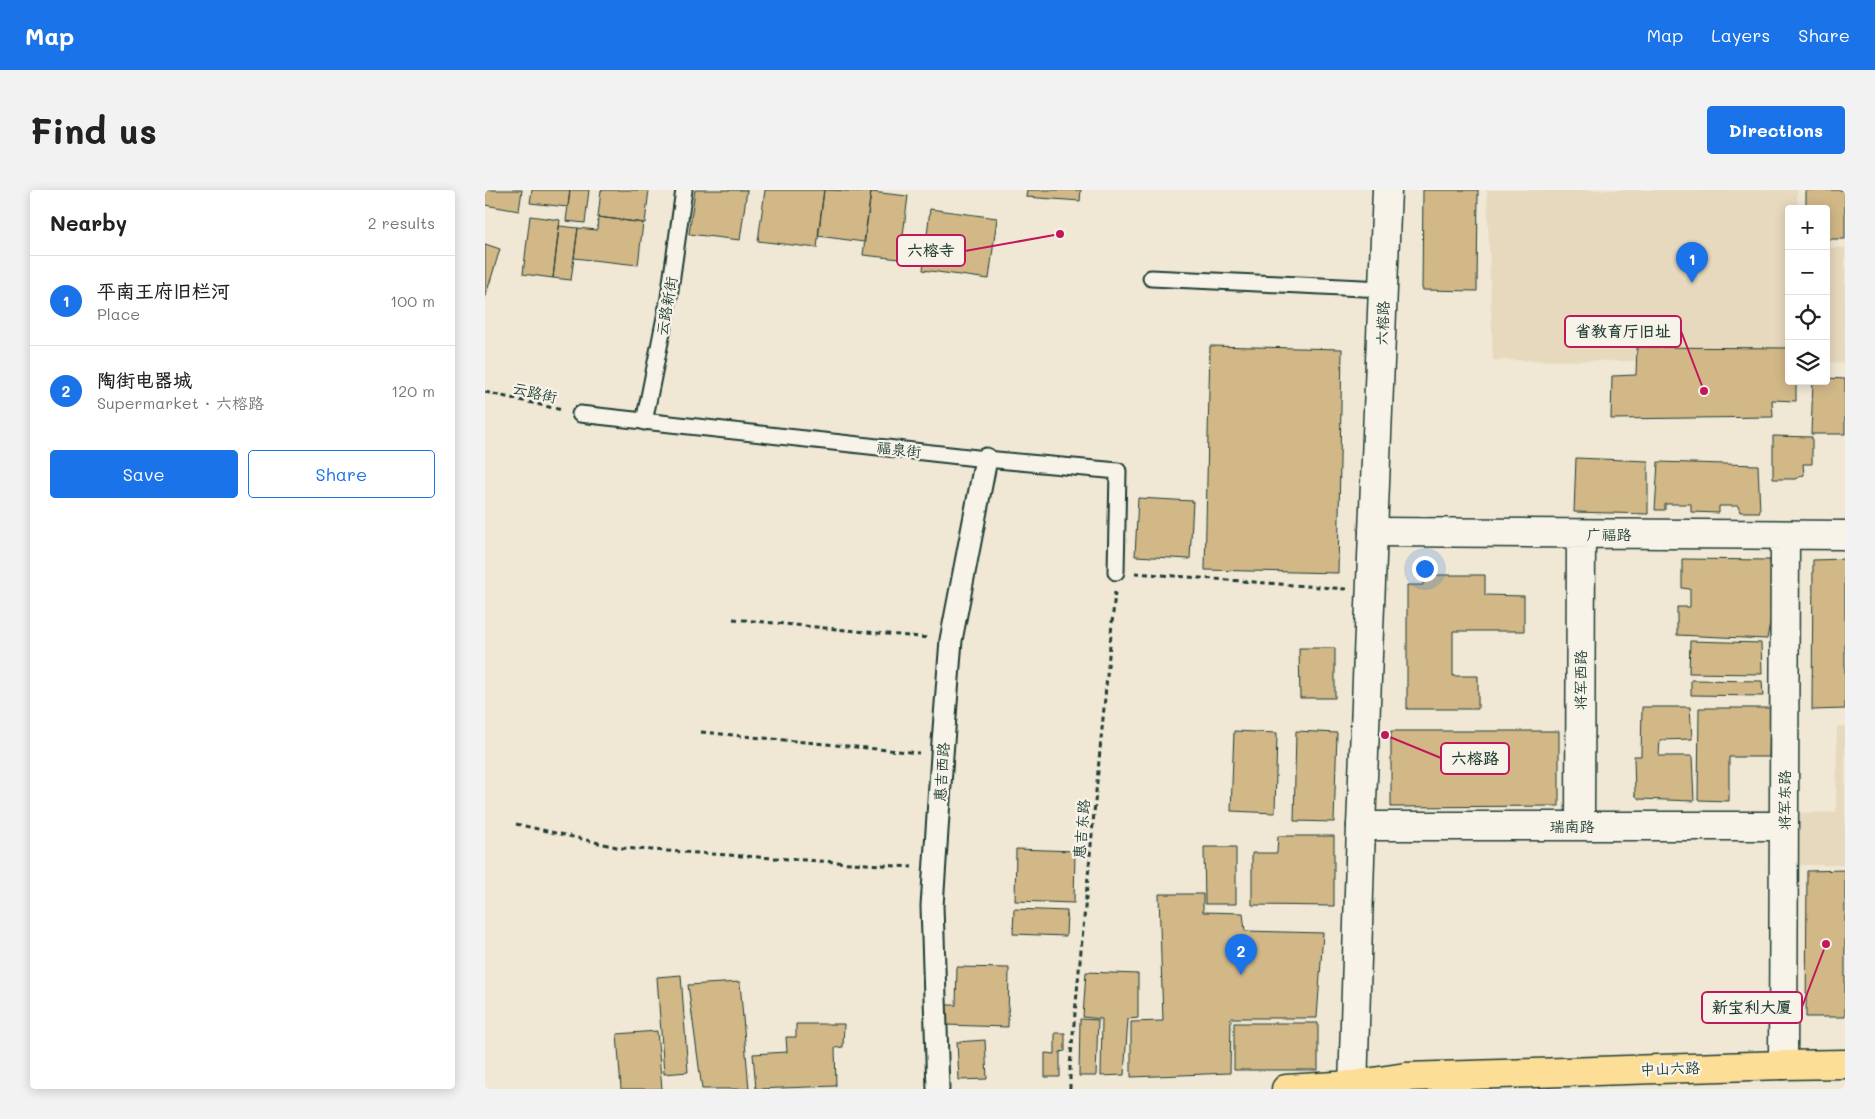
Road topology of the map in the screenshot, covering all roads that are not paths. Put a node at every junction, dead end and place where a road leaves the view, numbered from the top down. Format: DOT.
graph roads {
  1 [pos="684,190"];
  2 [pos="1387,190"];
  3 [pos="1151,278"];
  4 [pos="1383,289"];
  5 [pos="580,414"];
  6 [pos="644,422"];
  7 [pos="986,459"];
  8 [pos="1373,532"];
  9 [pos="1581,534"];
  10 [pos="1785,535"];
  11 [pos="1845,535"];
  12 [pos="1116,572"];
  13 [pos="1361,826"];
  14 [pos="1580,826"];
  15 [pos="1783,826"];
  16 [pos="1783,1064"];
  17 [pos="1845,1064"];
  18 [pos="1353,1087"];
  19 [pos="938,1089"];
  20 [pos="1286,1089"];
  1 -- 6 [label="lane, 云路新街"];
  2 -- 4 [label="street, 六榕路"];
  3 -- 4 [label="lane"];
  4 -- 8 [label="street, 六榕路"];
  5 -- 6 [label="lane, 福泉街"];
  6 -- 7 [label="lane, 福泉街"];
  7 -- 12 [label="lane, 福泉街"];
  7 -- 19 [label="street, 惠吉西路"];
  8 -- 9 [label="street, 广福路"];
  8 -- 13 [label="street, 六榕路"];
  9 -- 10 [label="street, 广福路"];
  9 -- 14 [label="street, 将军西路"];
  10 -- 11 [label="street, 广福路"];
  10 -- 15 [label="street, 将军东路"];
  13 -- 14 [label="street, 瑞南路"];
  13 -- 18 [label="street, 六榕路"];
  14 -- 15 [label="street, 瑞南路"];
  15 -- 16 [label="street, 将军东路"];
  16 -- 17 [label="main road, 中山六路"];
  16 -- 18 [label="main road, 中山六路"];
  18 -- 20 [label="main road, 中山六路"];
}
